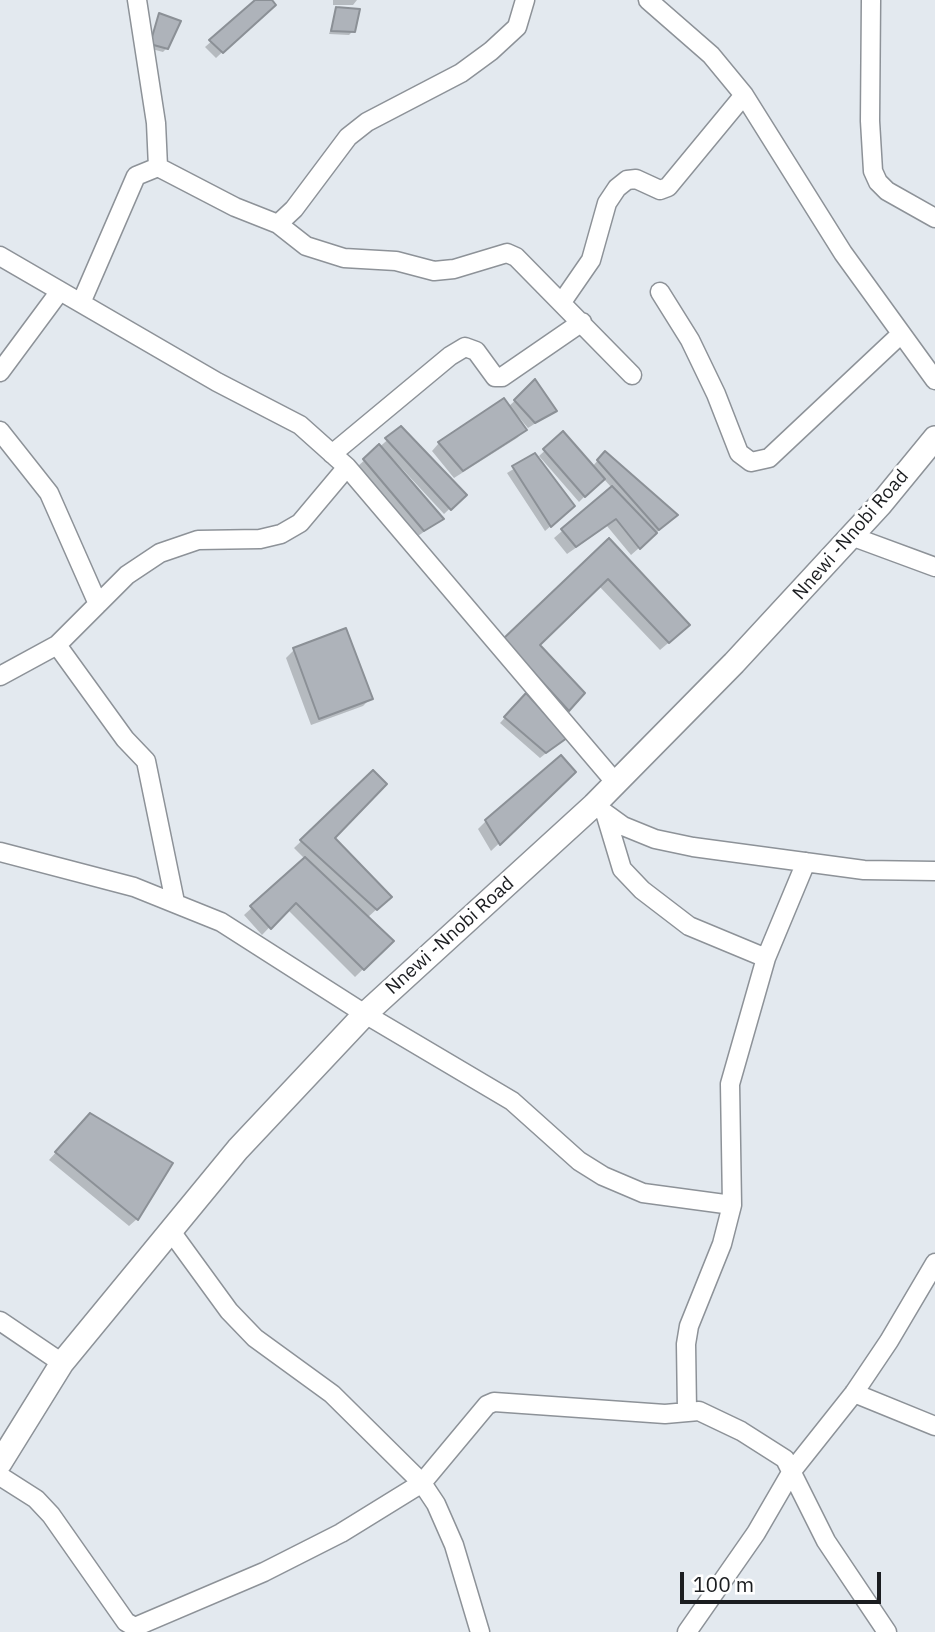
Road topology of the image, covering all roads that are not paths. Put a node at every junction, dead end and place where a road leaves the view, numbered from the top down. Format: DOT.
graph roads {
  1 [pos="137,0"];
  2 [pos="525,0"];
  3 [pos="871,0"];
  4 [pos="654,2"];
  5 [pos="744,95"];
  6 [pos="158,167"];
  7 [pos="935,218"];
  8 [pos="278,224"];
  9 [pos="0,256"];
  10 [pos="60,291"];
  11 [pos="660,292"];
  12 [pos="562,302"];
  13 [pos="81,303"];
  14 [pos="582,322"];
  15 [pos="901,334"];
  16 [pos="0,372"];
  17 [pos="632,375"];
  18 [pos="935,380"];
  19 [pos="0,431"];
  20 [pos="935,438"];
  21 [pos="332,454"];
  22 [pos="347,467"];
  23 [pos="851,536"];
  24 [pos="935,567"];
  25 [pos="98,604"];
  26 [pos="57,645"];
  27 [pos="0,676"];
  28 [pos="615,782"];
  29 [pos="600,811"];
  30 [pos="0,852"];
  31 [pos="806,862"];
  32 [pos="935,871"];
  33 [pos="175,902"];
  34 [pos="766,958"];
  35 [pos="365,1014"];
  36 [pos="732,1205"];
  37 [pos="170,1230"];
  38 [pos="935,1263"];
  39 [pos="0,1321"];
  40 [pos="62,1363"];
  41 [pos="854,1393"];
  42 [pos="687,1410"];
  43 [pos="935,1426"];
  44 [pos="0,1463"];
  45 [pos="792,1471"];
  46 [pos="0,1476"];
  47 [pos="422,1483"];
  48 [pos="480,1632"];
  49 [pos="687,1632"];
  50 [pos="887,1632"];
  1 -- 6 [label="street"];
  2 -- 8 [label="street"];
  3 -- 7 [label="street"];
  4 -- 5 [label="street"];
  5 -- 12 [label="street"];
  5 -- 15 [label="street"];
  6 -- 8 [label="street"];
  6 -- 13 [label="street"];
  8 -- 12 [label="street"];
  9 -- 10 [label="street"];
  10 -- 13 [label="street"];
  10 -- 16 [label="street"];
  11 -- 15 [label="street"];
  12 -- 14 [label="street"];
  13 -- 21 [label="street"];
  14 -- 17 [label="street"];
  14 -- 21 [label="street"];
  15 -- 18 [label="street"];
  19 -- 25 [label="street"];
  20 -- 23 [label="main road, Nnewi -Nnobi Road"];
  21 -- 22 [label="street"];
  22 -- 25 [label="street"];
  22 -- 28 [label="street"];
  23 -- 24 [label="street"];
  23 -- 28 [label="main road, Nnewi -Nnobi Road"];
  25 -- 26 [label="street"];
  26 -- 27 [label="street"];
  26 -- 33 [label="street"];
  28 -- 29 [label="main road, Nnewi -Nnobi Road"];
  29 -- 31 [label="street"];
  29 -- 34 [label="street"];
  29 -- 35 [label="main road, Nnewi -Nnobi Road"];
  30 -- 33 [label="street"];
  31 -- 32 [label="street"];
  31 -- 34 [label="street"];
  33 -- 35 [label="street"];
  34 -- 36 [label="street"];
  35 -- 36 [label="street"];
  35 -- 37 [label="main road, Nnewi -Nnobi Road"];
  36 -- 42 [label="street"];
  37 -- 40 [label="main road, Nnewi -Nnobi Road"];
  37 -- 47 [label="street"];
  38 -- 41 [label="street"];
  39 -- 40 [label="street"];
  40 -- 44 [label="main road, Nnewi -Nnobi Road"];
  41 -- 43 [label="street"];
  41 -- 45 [label="street"];
  42 -- 45 [label="street"];
  42 -- 47 [label="street"];
  45 -- 49 [label="street"];
  45 -- 50 [label="street"];
  46 -- 47 [label="street"];
  47 -- 48 [label="street"];
}
